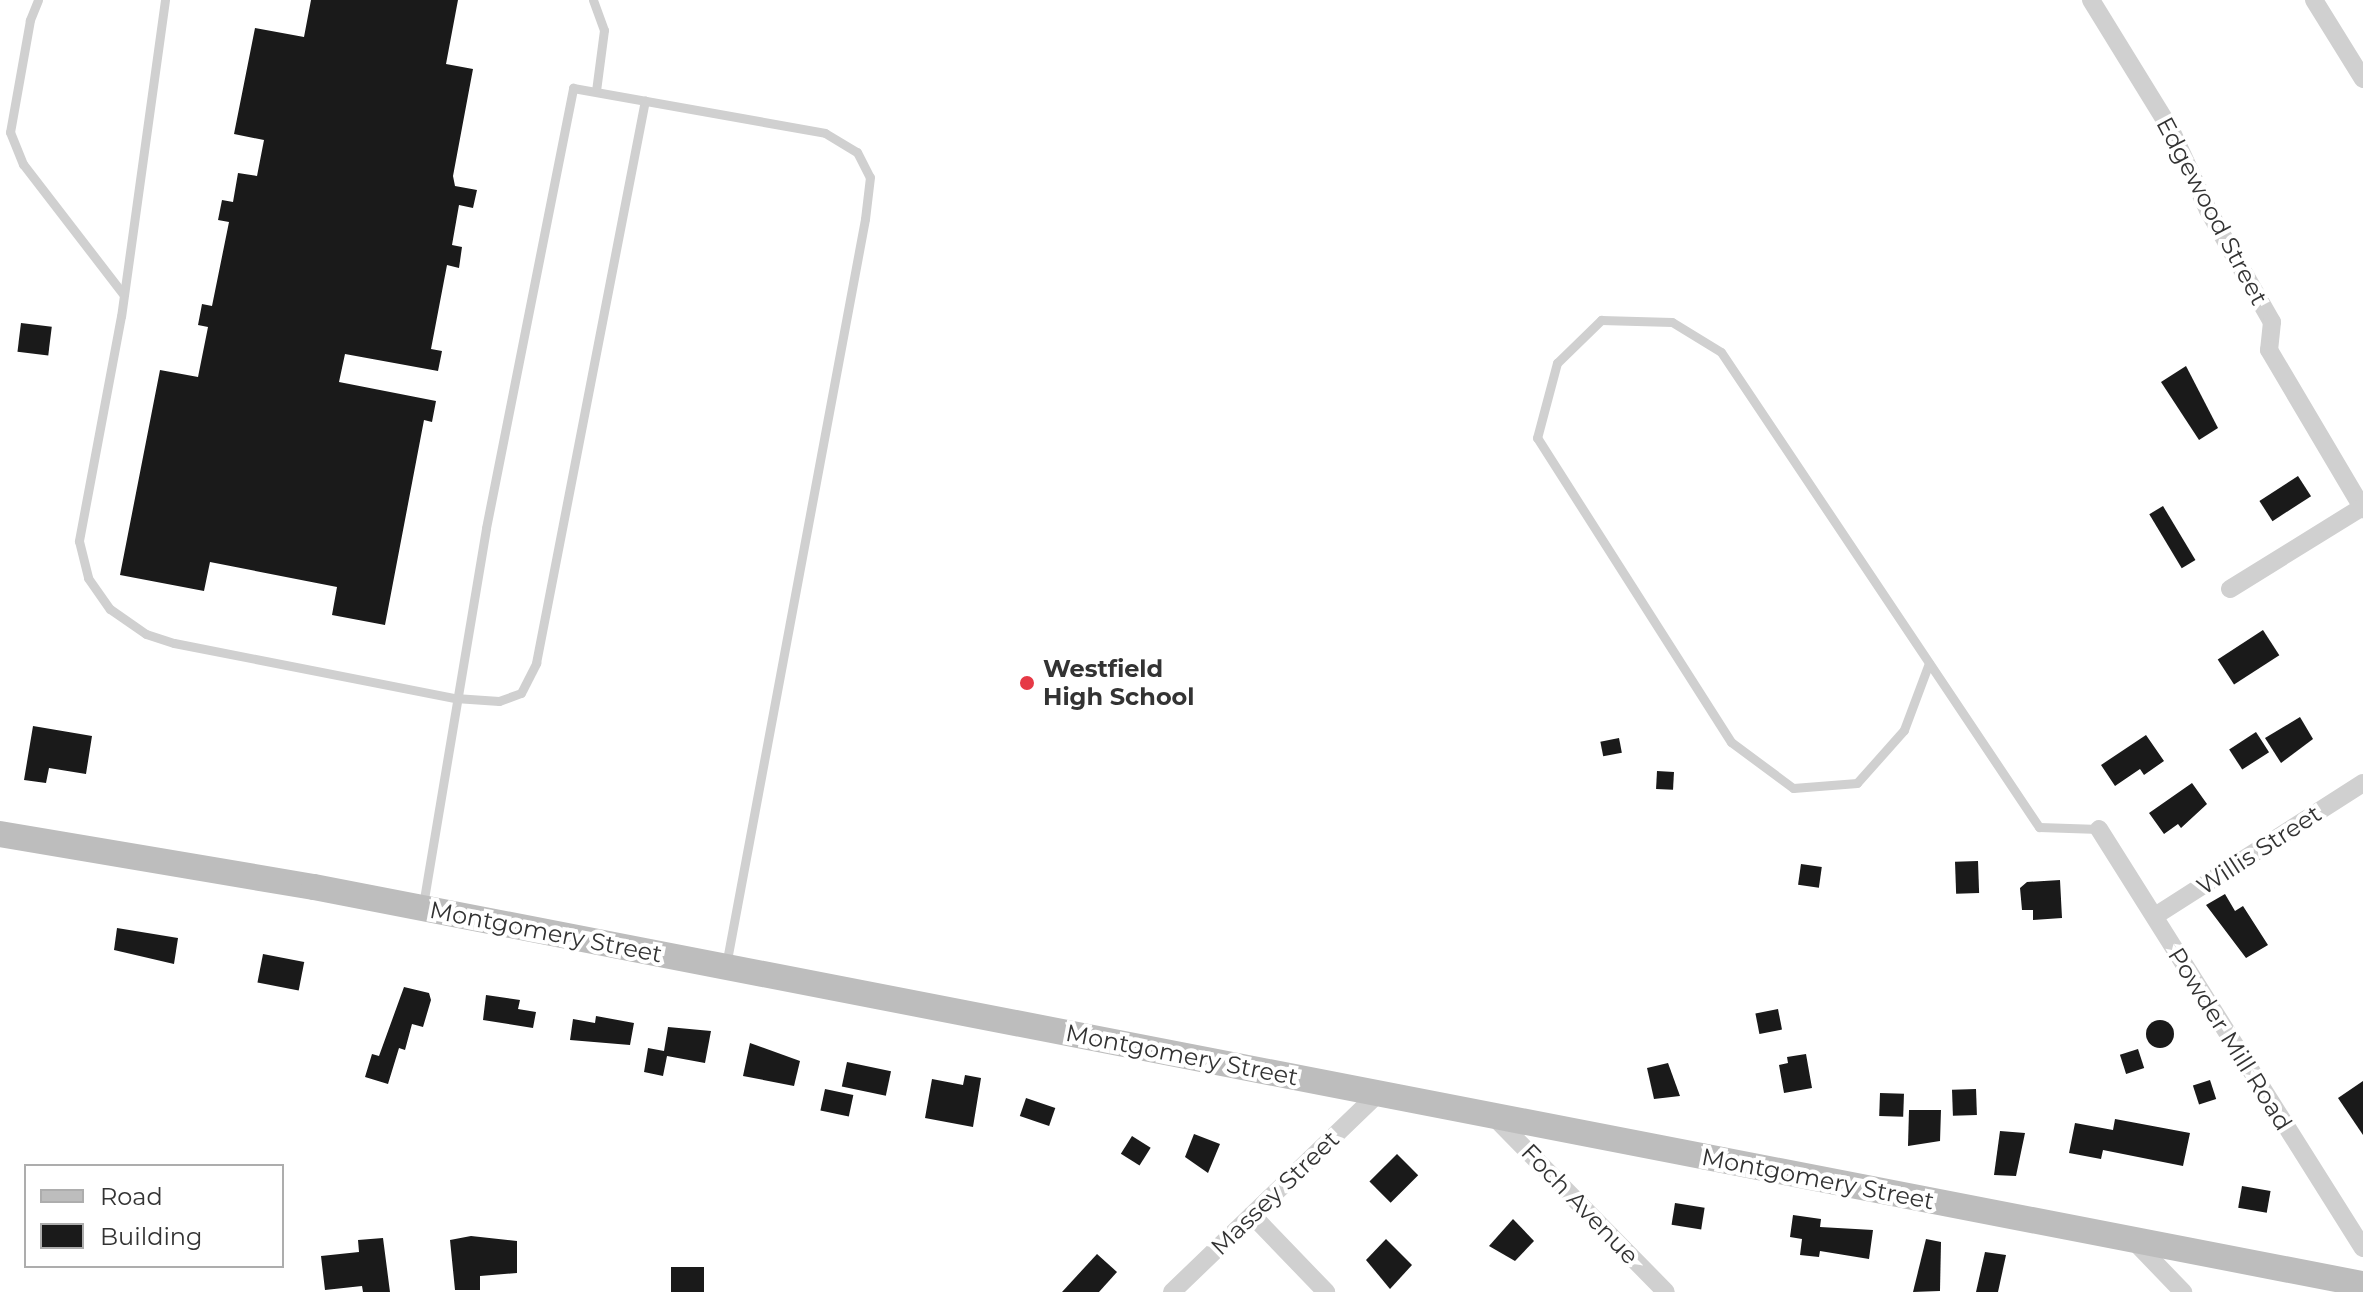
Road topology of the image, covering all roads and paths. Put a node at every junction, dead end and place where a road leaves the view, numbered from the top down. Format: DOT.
graph roads {
  1 [pos="38,0"];
  2 [pos="162,0"];
  3 [pos="593,0"];
  4 [pos="2091,0"];
  5 [pos="2314,0"];
  6 [pos="2363,79"];
  7 [pos="596,91"];
  8 [pos="645,100"];
  9 [pos="124,295"];
  10 [pos="2362,508"];
  11 [pos="2230,589"];
  12 [pos="1929,663"];
  13 [pos="455,698"];
  14 [pos="2363,783"];
  15 [pos="2099,829"];
  16 [pos="0,834"];
  17 [pos="422,908"];
  18 [pos="2155,916"];
  19 [pos="725,966"];
  20 [pos="1379,1093"];
  21 [pos="1494,1116"];
  22 [pos="1252,1215"];
  23 [pos="2132,1239"];
  24 [pos="2363,1248"];
  25 [pos="2363,1284"];
  26 [pos="1172,1292"];
  27 [pos="1326,1292"];
  28 [pos="1666,1292"];
  29 [pos="2183,1292"];
  1 -- 9 [label="lane"];
  2 -- 9 [label="lane"];
  3 -- 7 [label="lane"];
  4 -- 10 [label="street, Edgewood Street"];
  5 -- 6 [label="street"];
  7 -- 8 [label="lane"];
  7 -- 13 [label="lane"];
  8 -- 13 [label="lane"];
  8 -- 19 [label="lane"];
  9 -- 13 [label="lane"];
  10 -- 11 [label="street"];
  12 -- 12 [label="lane"];
  12 -- 15 [label="lane"];
  13 -- 17 [label="lane"];
  14 -- 18 [label="street, Willis Street"];
  15 -- 18 [label="street, Powder Mill Road"];
  16 -- 17 [label="main road, Montgomery Street"];
  17 -- 19 [label="main road, Montgomery Street"];
  18 -- 24 [label="street, Powder Mill Road"];
  19 -- 20 [label="main road, Montgomery Street"];
  20 -- 21 [label="main road, Montgomery Street"];
  20 -- 22 [label="street, Massey Street"];
  21 -- 23 [label="main road, Montgomery Street"];
  21 -- 28 [label="street, Foch Avenue"];
  22 -- 26 [label="street, Massey Street"];
  22 -- 27 [label="street"];
  23 -- 25 [label="main road, Montgomery Street"];
  23 -- 29 [label="street"];
}
